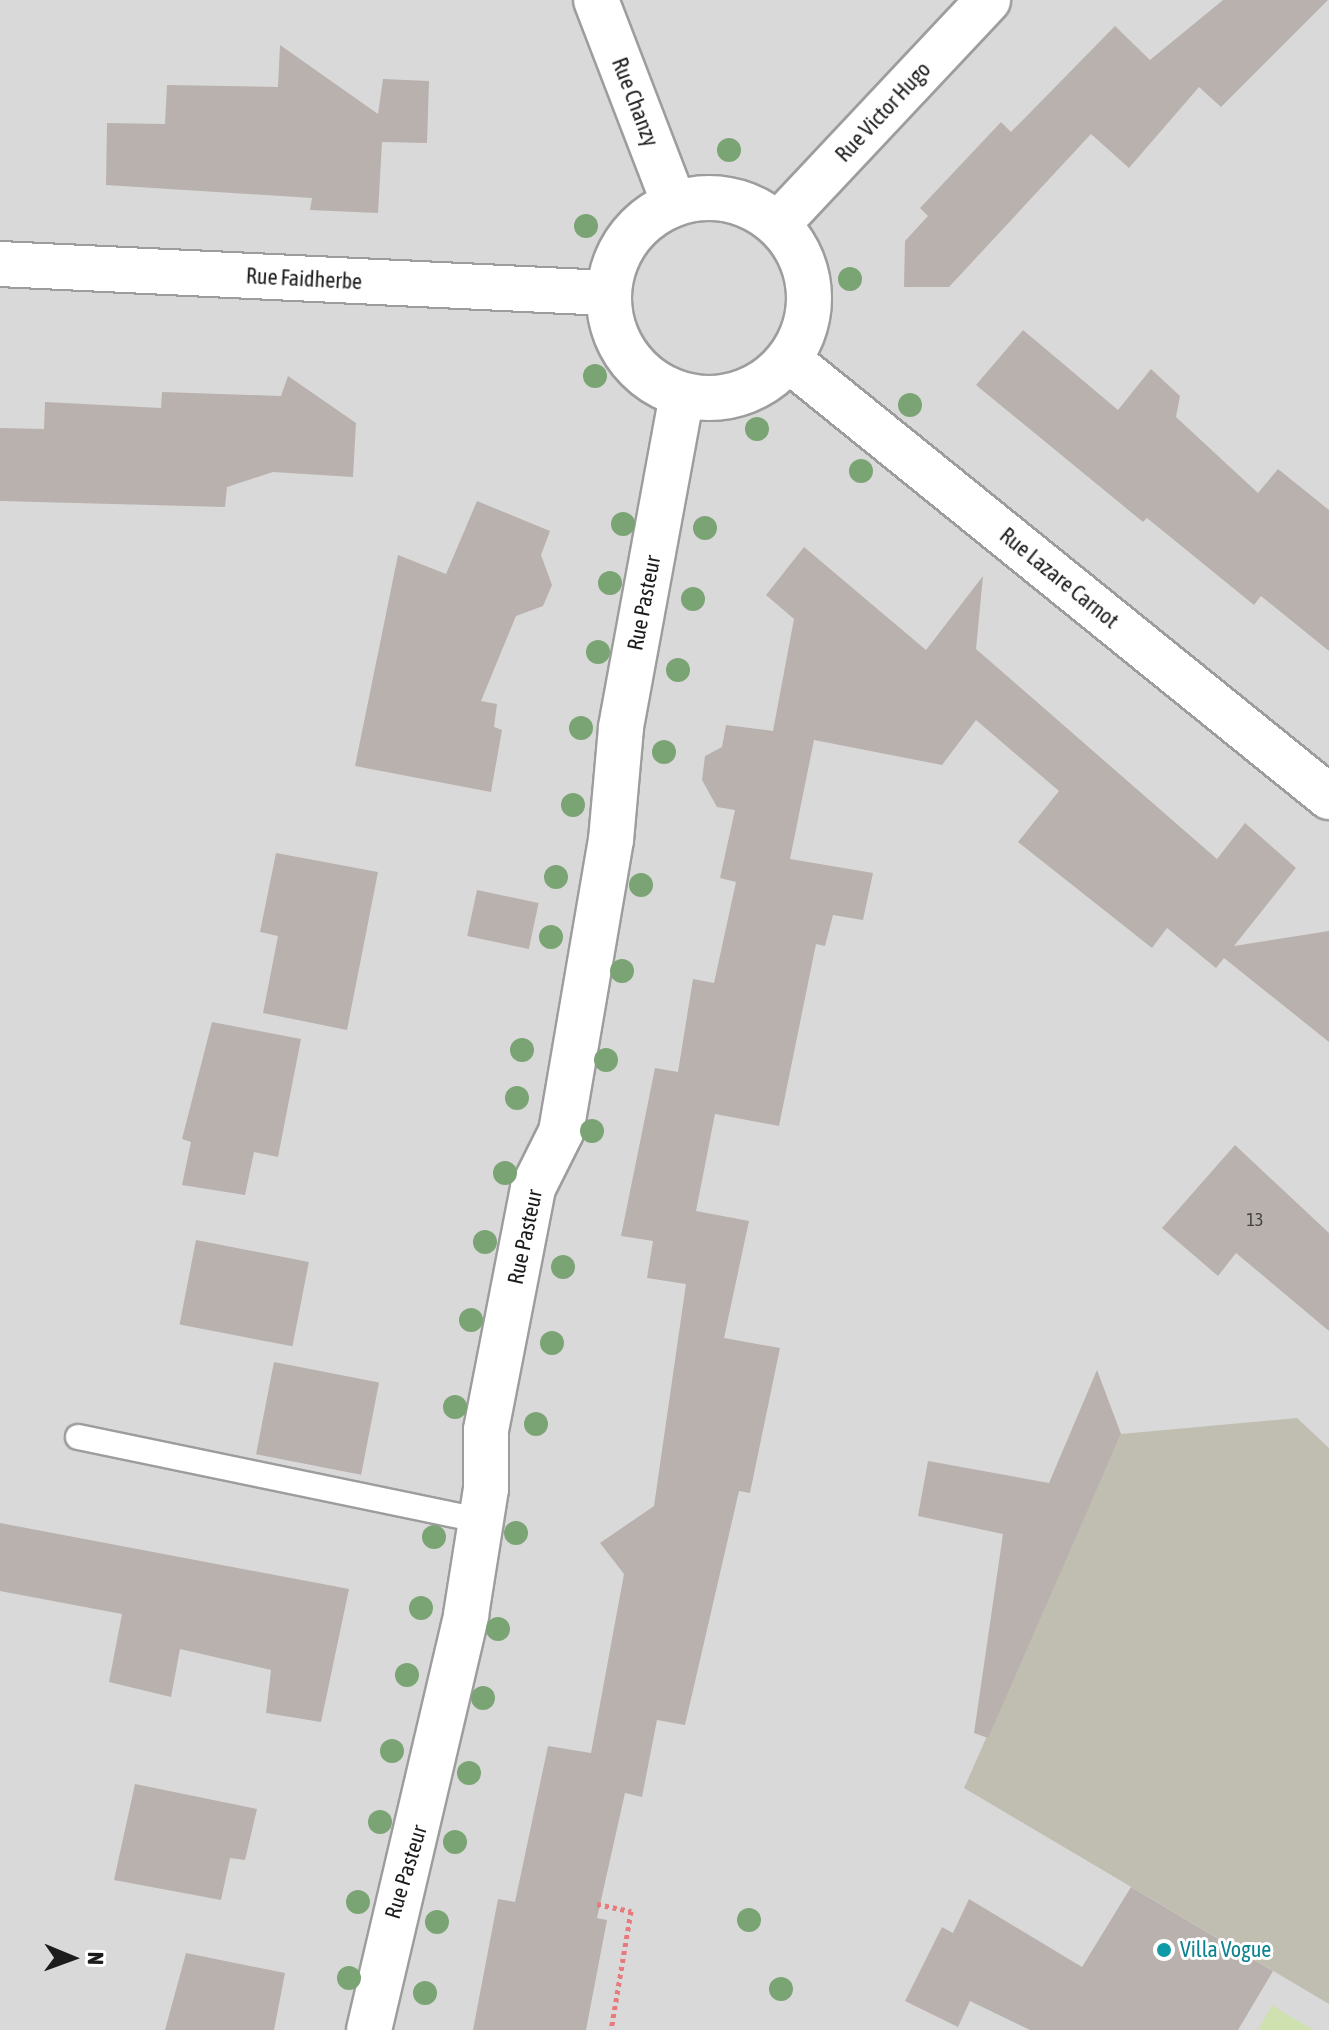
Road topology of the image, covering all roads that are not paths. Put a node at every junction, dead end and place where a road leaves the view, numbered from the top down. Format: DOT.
graph roads {
  1 [pos="596,0"];
  2 [pos="988,0"];
  3 [pos="674,203"];
  4 [pos="778,224"];
  5 [pos="0,264"];
  6 [pos="608,293"];
  7 [pos="789,360"];
  8 [pos="682,396"];
  9 [pos="1329,797"];
  10 [pos="78,1437"];
  11 [pos="482,1521"];
  12 [pos="369,2030"];
  1 -- 3 [label="street, Rue Chanzy"];
  2 -- 4 [label="street, Rue Victor Hugo"];
  3 -- 4 [label="street"];
  3 -- 6 [label="street"];
  4 -- 7 [label="street"];
  5 -- 6 [label="street, Rue Faidherbe"];
  6 -- 8 [label="street"];
  7 -- 8 [label="street"];
  7 -- 9 [label="street, Rue Lazare Carnot"];
  8 -- 11 [label="street, Rue Pasteur"];
  10 -- 11 [label="lane"];
  11 -- 12 [label="street, Rue Pasteur"];
}
